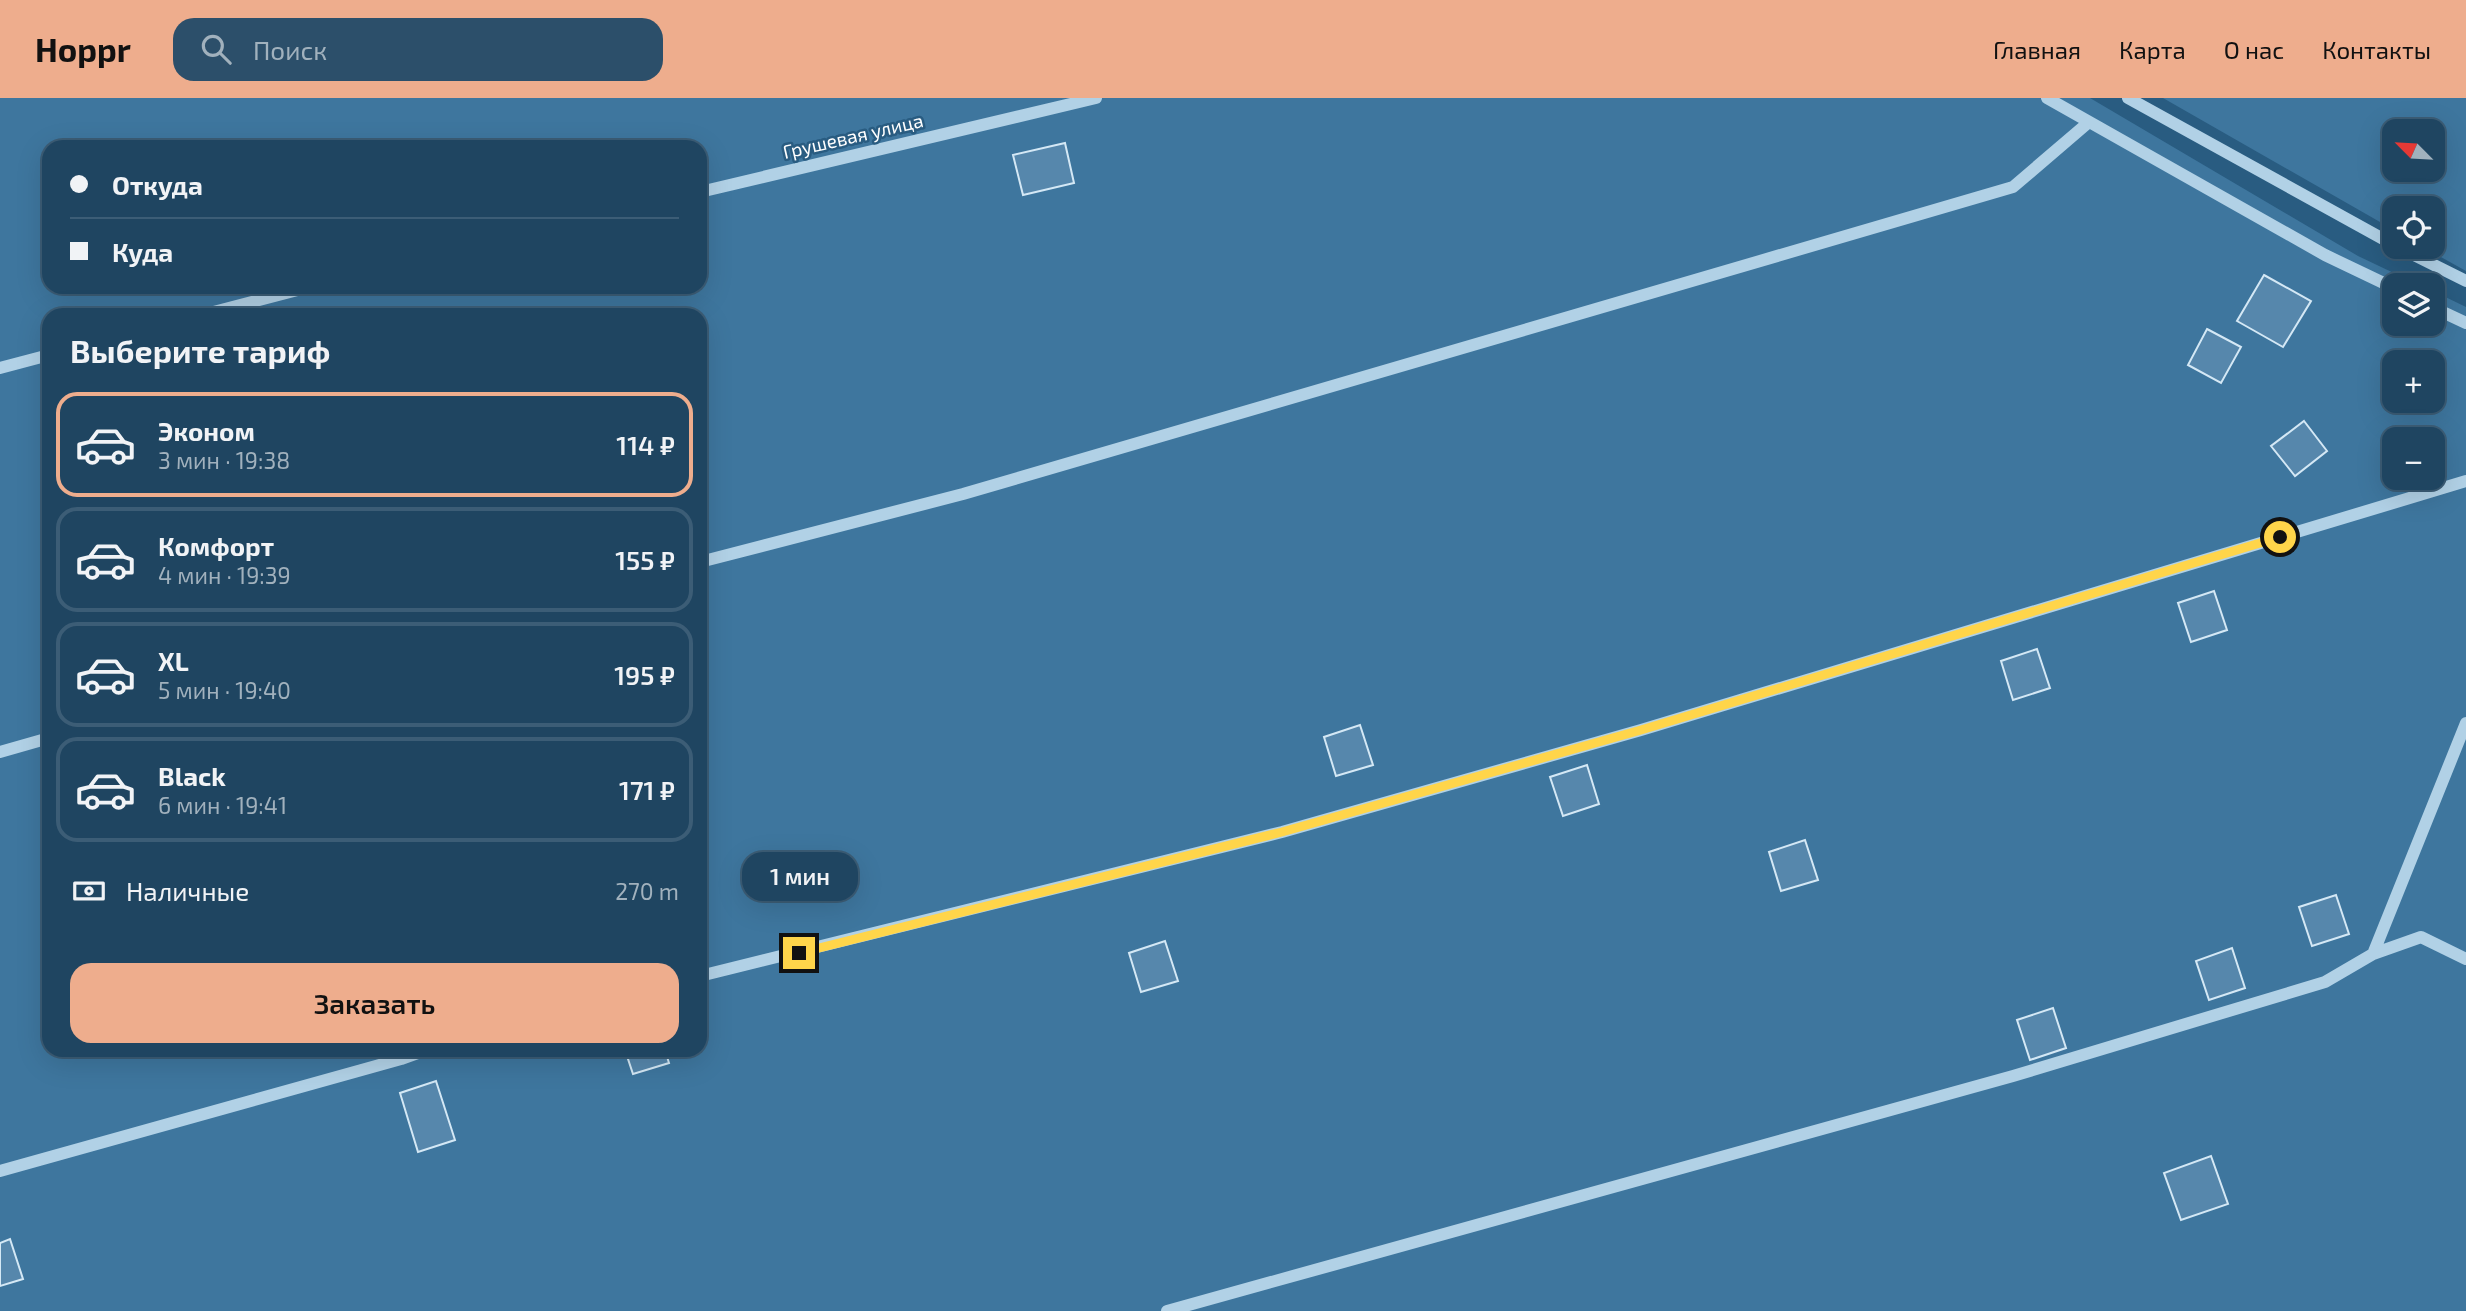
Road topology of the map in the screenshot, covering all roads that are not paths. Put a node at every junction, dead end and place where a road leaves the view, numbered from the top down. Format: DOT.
graph roads {
  1 [pos="1096,98"];
  2 [pos="2047,98"];
  3 [pos="2128,98"];
  4 [pos="2089,122"];
  5 [pos="707,190"];
  6 [pos="2382,238"];
  7 [pos="2422,259"];
  8 [pos="2466,281"];
  9 [pos="2382,282"];
  10 [pos="282,294"];
  11 [pos="229,308"];
  12 [pos="2445,313"];
  13 [pos="2466,323"];
  14 [pos="42,357"];
  15 [pos="0,368"];
  16 [pos="2466,481"];
  17 [pos="707,560"];
  18 [pos="2466,723"];
  19 [pos="42,740"];
  20 [pos="0,752"];
  21 [pos="2373,954"];
  22 [pos="2466,959"];
  23 [pos="707,974"];
  24 [pos="405,1057"];
  25 [pos="0,1171"];
  26 [pos="1167,1311"];
  1 -- 5 [label="street, Грушевая улица"];
  2 -- 4 [label="street"];
  3 -- 6 [label="street"];
  4 -- 9 [label="street"];
  4 -- 17 [label="street"];
  7 -- 8 [label="street"];
  10 -- 11 [label="street"];
  12 -- 13 [label="street"];
  14 -- 15 [label="street"];
  16 -- 23 [label="street"];
  18 -- 21 [label="street"];
  19 -- 20 [label="street"];
  21 -- 22 [label="street"];
  21 -- 26 [label="street"];
  24 -- 25 [label="street"];
}
